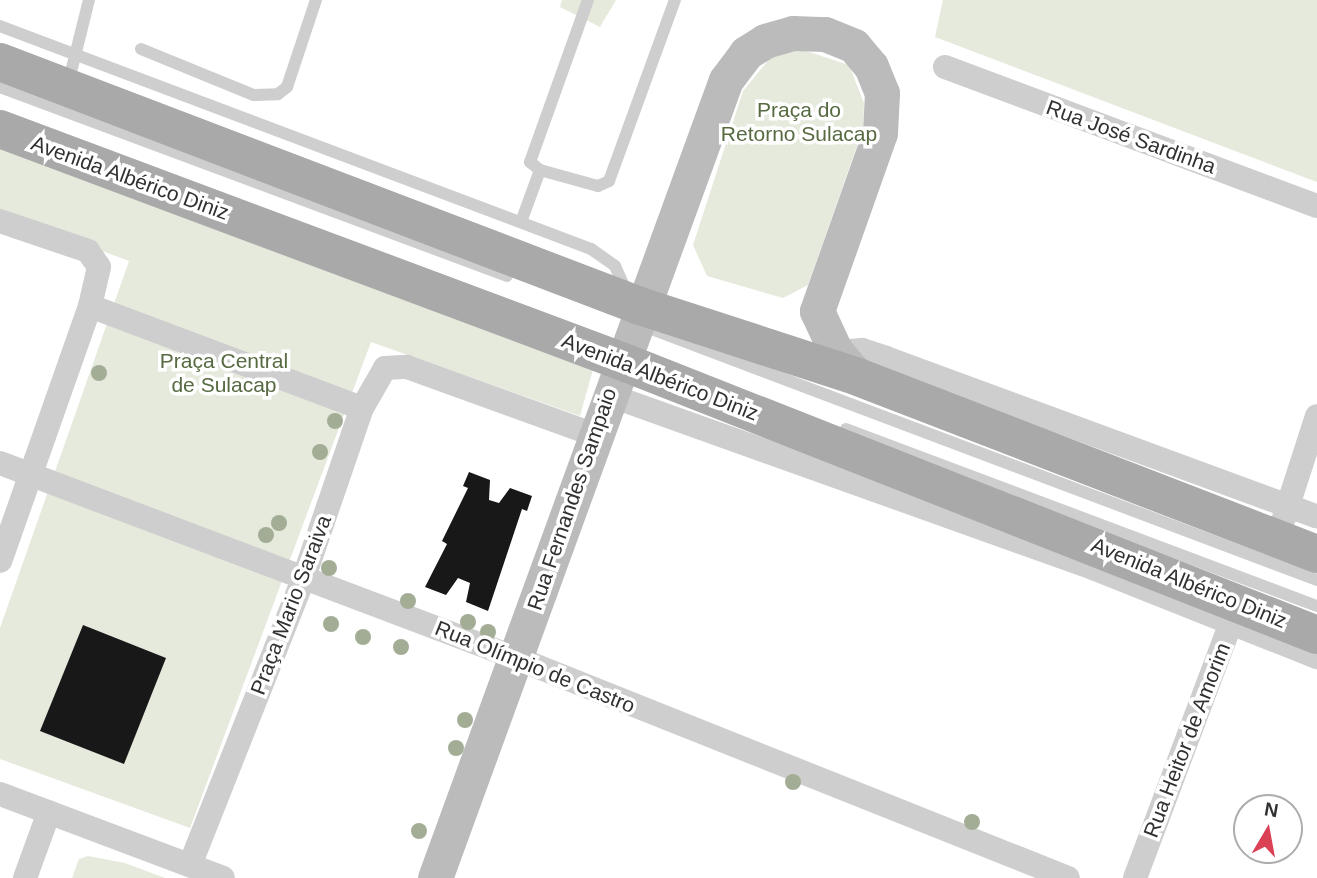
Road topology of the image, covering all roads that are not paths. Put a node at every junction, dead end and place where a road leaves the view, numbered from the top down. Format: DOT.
graph roads {
  1 [pos="89,0"];
  2 [pos="316,0"];
  3 [pos="588,0"];
  4 [pos="675,0"];
  5 [pos="0,26"];
  6 [pos="141,48"];
  7 [pos="0,62"];
  8 [pos="945,67"];
  9 [pos="72,71"];
  10 [pos="0,87"];
  11 [pos="0,129"];
  12 [pos="540,170"];
  13 [pos="1317,206"];
  14 [pos="0,221"];
  15 [pos="521,222"];
  16 [pos="518,280"];
  17 [pos="90,306"];
  18 [pos="627,339"];
  19 [pos="834,362"];
  20 [pos="362,408"];
  21 [pos="1317,416"];
  22 [pos="833,424"];
  23 [pos="595,435"];
  24 [pos="0,463"];
  25 [pos="31,474"];
  26 [pos="1285,504"];
  27 [pos="1309,538"];
  28 [pos="0,561"];
  29 [pos="304,578"];
  30 [pos="1317,580"];
  31 [pos="1317,606"];
  32 [pos="1235,613"];
  33 [pos="1317,635"];
  34 [pos="1317,657"];
  35 [pos="516,658"];
  36 [pos="0,794"];
  37 [pos="49,812"];
  38 [pos="190,865"];
  39 [pos="1023,870"];
  40 [pos="25,878"];
  41 [pos="223,878"];
  42 [pos="435,878"];
  43 [pos="1068,878"];
  44 [pos="1135,878"];
  1 -- 9 [label="lane"];
  2 -- 6 [label="lane"];
  3 -- 12 [label="lane"];
  4 -- 12 [label="lane"];
  5 -- 9 [label="lane"];
  7 -- 9 [label="main road, Avenida Albérico Diniz"];
  8 -- 13 [label="street, Rua José Sardinha"];
  9 -- 15 [label="lane"];
  9 -- 18 [label="main road, Avenida Albérico Diniz"];
  10 -- 16 [label="lane"];
  11 -- 18 [label="main road, Avenida Albérico Diniz"];
  12 -- 15 [label="lane"];
  14 -- 17 [label="street"];
  15 -- 18 [label="lane"];
  17 -- 20 [label="street"];
  17 -- 25 [label="street"];
  18 -- 19 [label="main road, Avenida Albérico Diniz"];
  18 -- 19 [label="main road, Rua Fernandes Sampaio"];
  18 -- 23 [label="main road, Rua Fernandes Sampaio"];
  18 -- 30 [label="lane"];
  18 -- 32 [label="main road, Avenida Albérico Diniz"];
  19 -- 26 [label="street, Avenida Albérico Diniz"];
  19 -- 27 [label="main road, Avenida Albérico Diniz"];
  20 -- 23 [label="street, Praça Mario Saraiva"];
  20 -- 29 [label="street, Praça Mario Saraiva"];
  21 -- 26 [label="street"];
  22 -- 31 [label="lane"];
  23 -- 35 [label="main road, Rua Fernandes Sampaio"];
  24 -- 25 [label="street, Rua Olímpio de Castro"];
  25 -- 28 [label="street"];
  25 -- 29 [label="street, Rua Olímpio de Castro"];
  26 -- 27 [label="street, Avenida Albérico Diniz"];
  26 -- 27 [label="street"];
  29 -- 35 [label="street, Rua Olímpio de Castro"];
  29 -- 38 [label="street, Praça Mario Saraiva"];
  32 -- 33 [label="main road, Avenida Albérico Diniz"];
  32 -- 34 [label="street, Avenida Albérico Diniz"];
  32 -- 44 [label="street, Rua Heitor de Amorim"];
  35 -- 39 [label="street, Rua Olímpio de Castro"];
  35 -- 42 [label="main road, Rua Fernandes Sampaio"];
  36 -- 37 [label="street"];
  37 -- 38 [label="street"];
  37 -- 40 [label="street"];
  38 -- 41 [label="street"];
  39 -- 43 [label="street, Rua Olímpio de Castro"];
}
